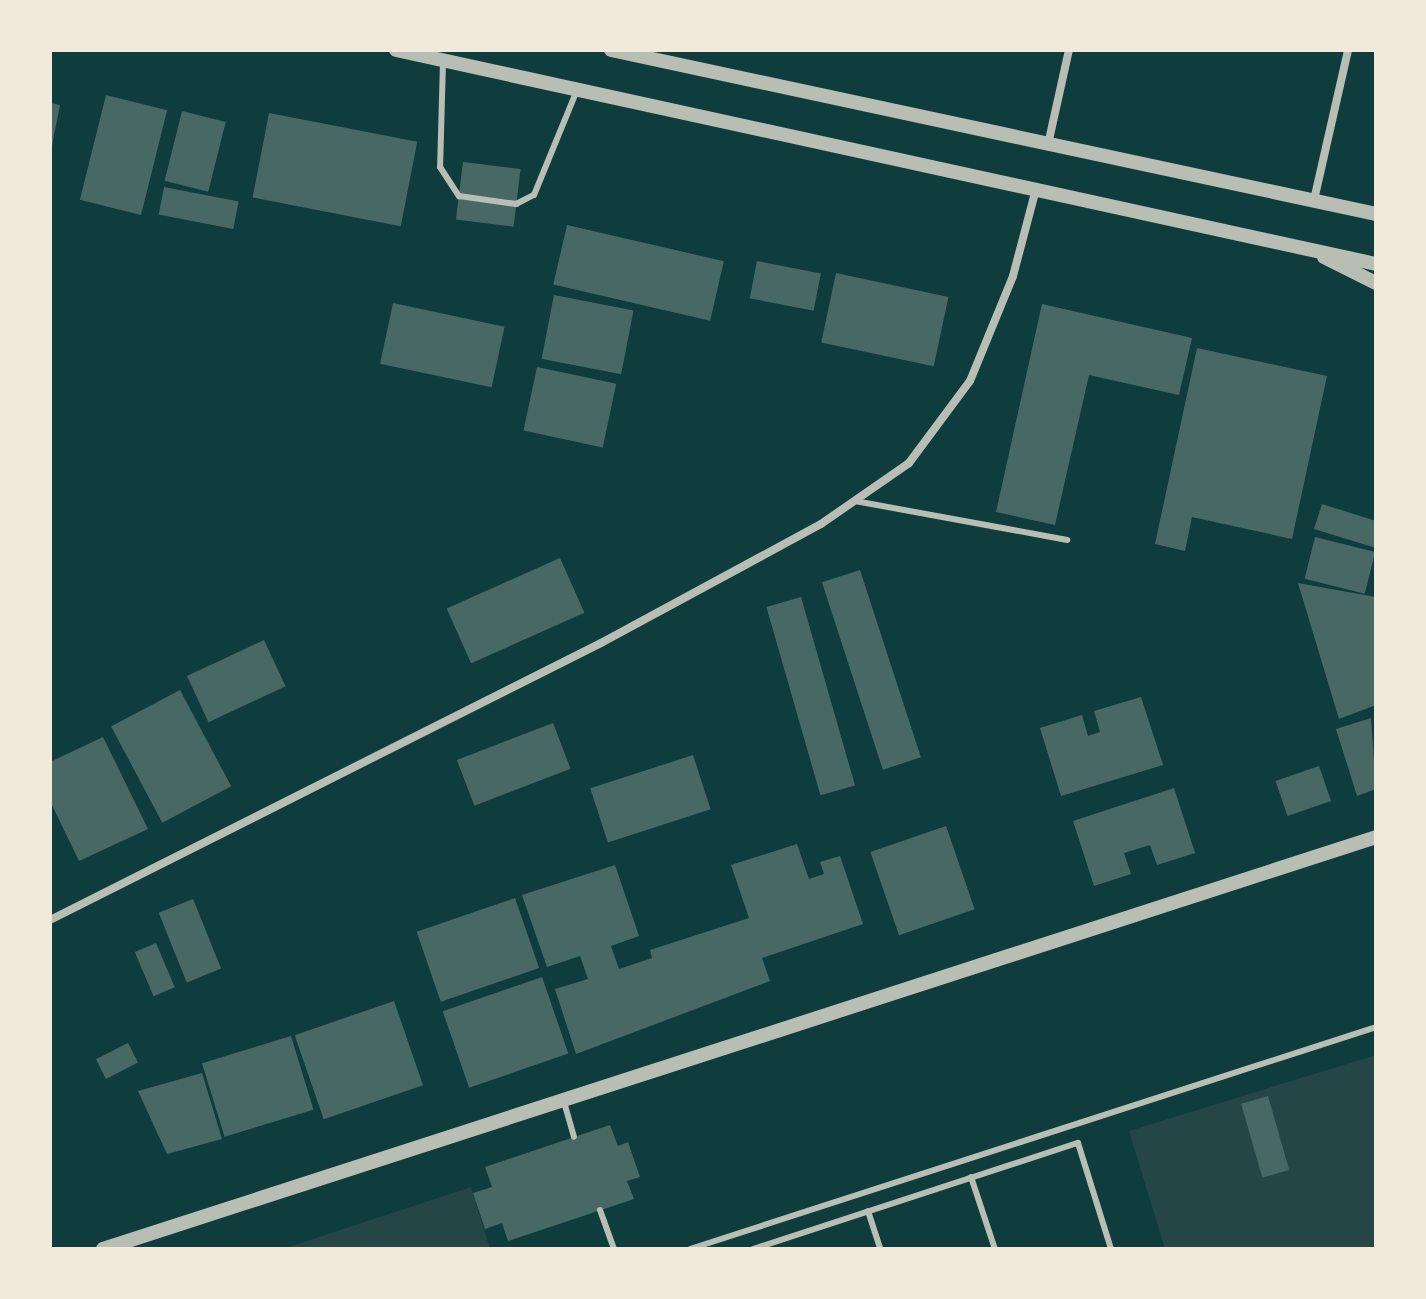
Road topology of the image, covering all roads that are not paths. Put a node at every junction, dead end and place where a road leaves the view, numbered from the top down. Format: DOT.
graph roads {
  1 [pos="396,50"];
  2 [pos="611,50"];
  3 [pos="1069,50"];
  4 [pos="1348,50"];
  5 [pos="443,60"];
  6 [pos="578,87"];
  7 [pos="1049,140"];
  8 [pos="1037,185"];
  9 [pos="1314,200"];
  10 [pos="1376,214"];
  11 [pos="1302,246"];
  12 [pos="1376,264"];
  13 [pos="1376,283"];
  14 [pos="855,501"];
  15 [pos="1067,540"];
  16 [pos="1376,837"];
  17 [pos="50,920"];
  18 [pos="1376,1027"];
  19 [pos="563,1100"];
  20 [pos="574,1137"];
  21 [pos="971,1177"];
  22 [pos="600,1210"];
  23 [pos="868,1211"];
  24 [pos="766,1247"];
  25 [pos="103,1249"];
  26 [pos="614,1249"];
  27 [pos="690,1249"];
  28 [pos="753,1249"];
  29 [pos="880,1249"];
  30 [pos="995,1249"];
  31 [pos="1111,1249"];
  1 -- 5 [label="street"];
  2 -- 7 [label="street"];
  3 -- 7 [label="street"];
  4 -- 9 [label="street"];
  5 -- 6 [label="street"];
  5 -- 6 [label="lane"];
  6 -- 8 [label="street"];
  7 -- 9 [label="street"];
  8 -- 11 [label="street"];
  8 -- 14 [label="street"];
  9 -- 10 [label="street"];
  11 -- 12 [label="street"];
  11 -- 13 [label="street"];
  14 -- 15 [label="lane"];
  14 -- 17 [label="street"];
  16 -- 19 [label="street"];
  18 -- 27 [label="lane"];
  19 -- 20 [label="lane"];
  19 -- 25 [label="street"];
  21 -- 23 [label="lane"];
  21 -- 30 [label="lane"];
  21 -- 31 [label="lane"];
  22 -- 26 [label="lane"];
  23 -- 24 [label="lane"];
  23 -- 29 [label="lane"];
  24 -- 28 [label="lane"];
}
